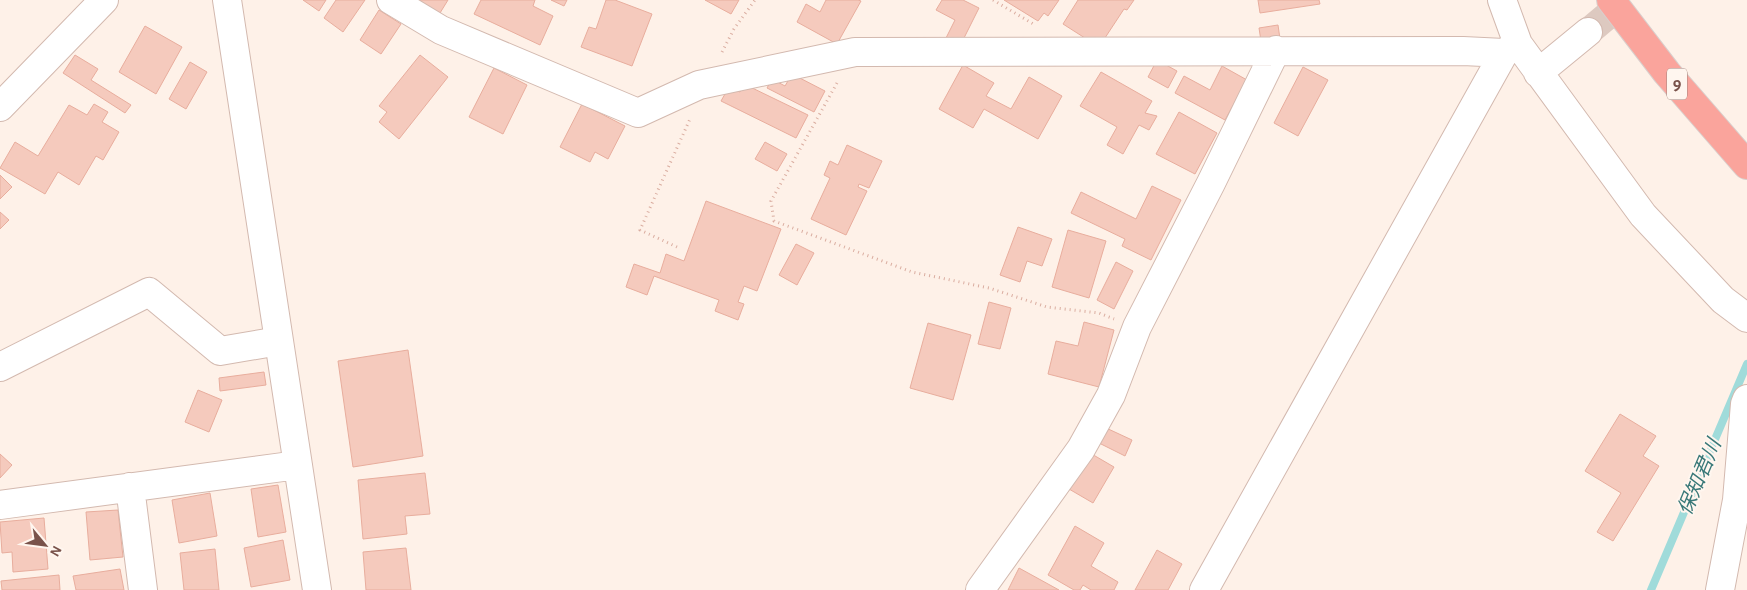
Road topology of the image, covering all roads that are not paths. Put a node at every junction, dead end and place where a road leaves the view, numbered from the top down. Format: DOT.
graph roads {
  1 [pos="104,0"];
  2 [pos="227,0"];
  3 [pos="391,0"];
  4 [pos="1502,0"];
  5 [pos="1611,0"];
  6 [pos="1588,32"];
  7 [pos="1511,48"];
  8 [pos="1276,50"];
  9 [pos="1538,73"];
  10 [pos="4,92"];
  11 [pos="1747,165"];
  12 [pos="1747,318"];
  13 [pos="279,341"];
  14 [pos="0,368"];
  15 [pos="1747,399"];
  16 [pos="298,465"];
  17 [pos="130,487"];
  18 [pos="0,505"];
  19 [pos="143,590"];
  20 [pos="316,590"];
  21 [pos="980,590"];
  22 [pos="1204,590"];
  23 [pos="1720,590"];
  1 -- 10 [label="street"];
  2 -- 13 [label="street"];
  3 -- 8 [label="street"];
  4 -- 7 [label="street"];
  5 -- 11 [label="highway, 9"];
  6 -- 9 [label="street"];
  7 -- 8 [label="street"];
  7 -- 9 [label="street"];
  7 -- 22 [label="street"];
  8 -- 21 [label="street"];
  9 -- 12 [label="street"];
  13 -- 14 [label="street"];
  13 -- 16 [label="street"];
  15 -- 23 [label="street"];
  16 -- 17 [label="street"];
  16 -- 20 [label="street"];
  17 -- 18 [label="street"];
  17 -- 19 [label="street"];
}
